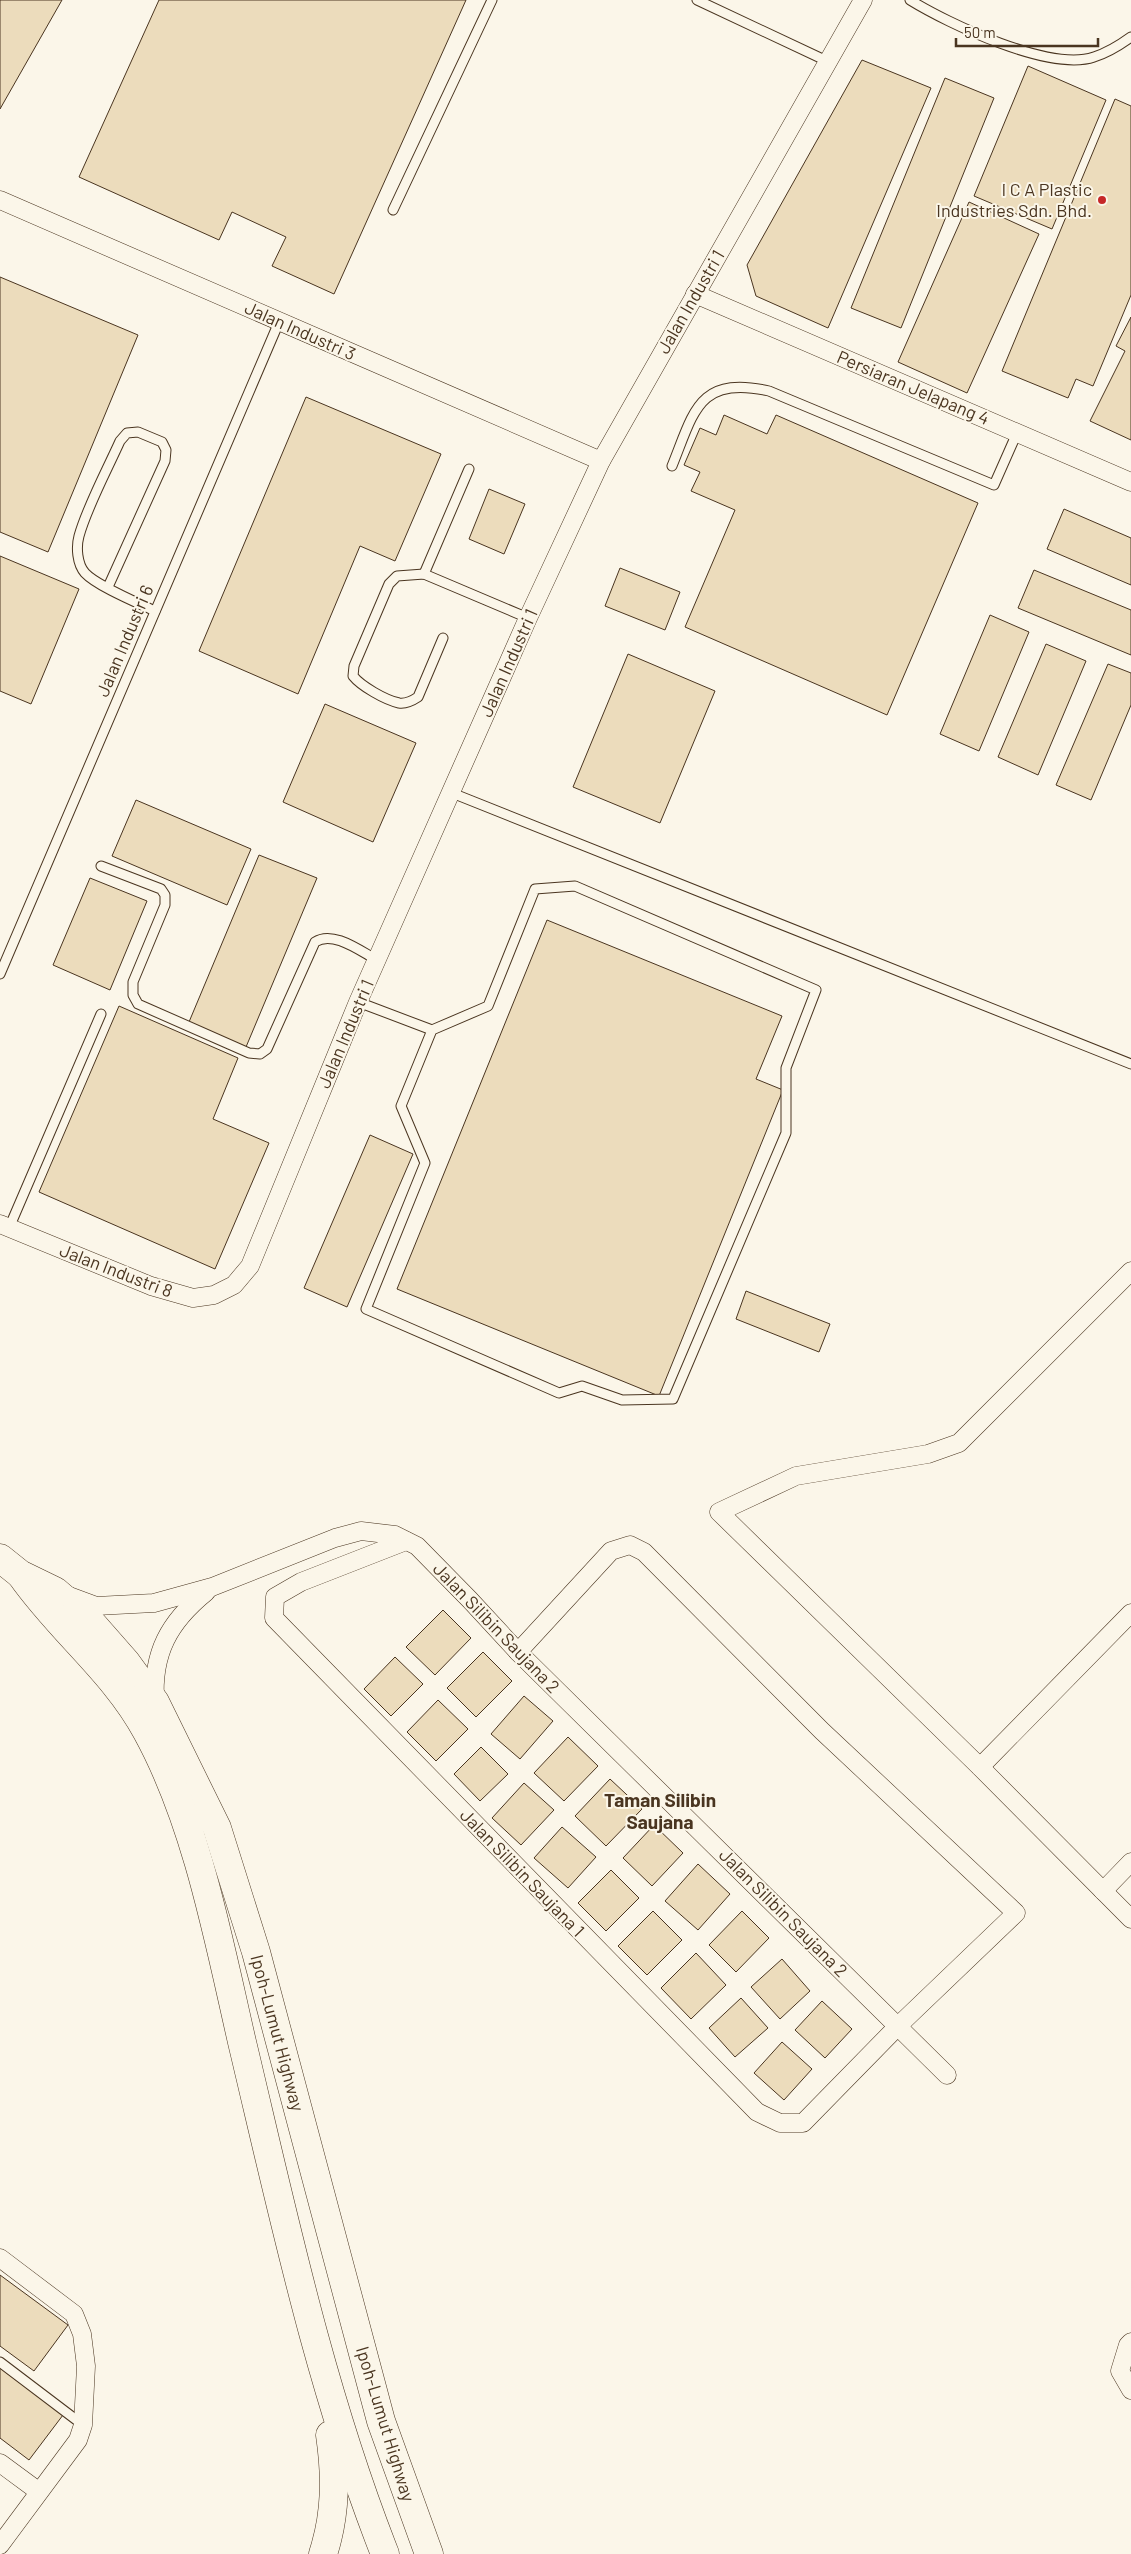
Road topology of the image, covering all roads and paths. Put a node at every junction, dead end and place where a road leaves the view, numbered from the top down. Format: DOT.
graph roads {
  1 [pos="492,0"];
  2 [pos="697,0"];
  3 [pos="863,0"];
  4 [pos="910,0"];
  5 [pos="1131,37"];
  6 [pos="829,62"];
  7 [pos="0,200"];
  8 [pos="393,210"];
  9 [pos="696,294"];
  10 [pos="279,322"];
  11 [pos="1017,433"];
  12 [pos="601,461"];
  13 [pos="672,466"];
  14 [pos="469,469"];
  15 [pos="1131,482"];
  16 [pos="424,574"];
  17 [pos="108,587"];
  18 [pos="155,611"];
  19 [pos="528,618"];
  20 [pos="443,638"];
  21 [pos="452,793"];
  22 [pos="101,866"];
  23 [pos="377,960"];
  24 [pos="2,963"];
  25 [pos="0,974"];
  26 [pos="358,1002"];
  27 [pos="101,1014"];
  28 [pos="432,1030"];
  29 [pos="1131,1064"];
  30 [pos="4,1226"];
  31 [pos="1131,1271"];
  32 [pos="234,1286"];
  33 [pos="406,1541"];
  34 [pos="10,1566"];
  35 [pos="212,1587"];
  36 [pos="55,1591"];
  37 [pos="1131,1613"];
  38 [pos="518,1652"];
  39 [pos="155,1702"];
  40 [pos="980,1767"];
  41 [pos="1131,1862"];
  42 [pos="1103,1891"];
  43 [pos="1131,1919"];
  44 [pos="898,2026"];
  45 [pos="948,2075"];
  46 [pos="0,2258"];
  47 [pos="1129,2344"];
  48 [pos="0,2362"];
  49 [pos="321,2364"];
  50 [pos="1131,2390"];
  51 [pos="381,2421"];
  52 [pos="83,2425"];
  53 [pos="0,2463"];
  54 [pos="38,2492"];
  55 [pos="0,2545"];
  56 [pos="323,2554"];
  57 [pos="385,2554"];
  58 [pos="408,2554"];
  59 [pos="429,2554"];
  1 -- 8 [label="lane"];
  2 -- 6 [label="lane"];
  3 -- 6 [label="street, Jalan Industri 1"];
  4 -- 5 [label="lane"];
  6 -- 9 [label="street, Jalan Industri 1"];
  7 -- 10 [label="street, Jalan Industri 3"];
  9 -- 11 [label="street, Persiaran Jelapang 4"];
  9 -- 12 [label="street, Jalan Industri 1"];
  10 -- 12 [label="street, Jalan Industri 3"];
  10 -- 18 [label="lane, Jalan Industri 6"];
  11 -- 13 [label="lane"];
  11 -- 15 [label="street, Persiaran Jelapang 4"];
  12 -- 19 [label="street, Jalan Industri 1"];
  14 -- 16 [label="lane"];
  16 -- 19 [label="lane"];
  16 -- 20 [label="lane"];
  17 -- 17 [label="lane"];
  17 -- 18 [label="lane"];
  18 -- 24 [label="lane, Jalan Industri 6"];
  19 -- 21 [label="street, Jalan Industri 1"];
  21 -- 23 [label="street, Jalan Industri 1"];
  21 -- 29 [label="lane"];
  22 -- 23 [label="lane"];
  23 -- 26 [label="street, Jalan Industri 1"];
  24 -- 25 [label="lane, Jalan Industri 6"];
  26 -- 28 [label="lane"];
  26 -- 32 [label="street, Jalan Industri 1"];
  27 -- 30 [label="lane"];
  28 -- 28 [label="lane"];
  30 -- 32 [label="street, Jalan Industri 8"];
  31 -- 40 [label="street"];
  33 -- 35 [label="street, Jalan Silibin Saujana 2"];
  33 -- 38 [label="street, Jalan Silibin Saujana 2"];
  33 -- 44 [label="street, Jalan Silibin Saujana 1"];
  34 -- 36 [label="highway, Ipoh-Lumut Highway"];
  34 -- 49 [label="highway, Ipoh-Lumut Highway"];
  35 -- 36 [label="street"];
  35 -- 39 [label="street"];
  36 -- 39 [label="highway, Ipoh-Lumut Highway"];
  37 -- 40 [label="street"];
  38 -- 44 [label="street, Jalan Silibin Saujana 2"];
  38 -- 44 [label="street"];
  39 -- 51 [label="highway, Ipoh-Lumut Highway"];
  40 -- 42 [label="street"];
  41 -- 42 [label="street"];
  42 -- 43 [label="street"];
  44 -- 45 [label="street, Jalan Silibin Saujana 2"];
  46 -- 52 [label="street"];
  47 -- 50 [label="street"];
  48 -- 52 [label="lane"];
  49 -- 56 [label="highway"];
  49 -- 57 [label="highway, Ipoh-Lumut Highway"];
  51 -- 58 [label="highway"];
  51 -- 59 [label="highway, Ipoh-Lumut Highway"];
  52 -- 54 [label="street"];
  53 -- 54 [label="street"];
  54 -- 55 [label="street"];
}
